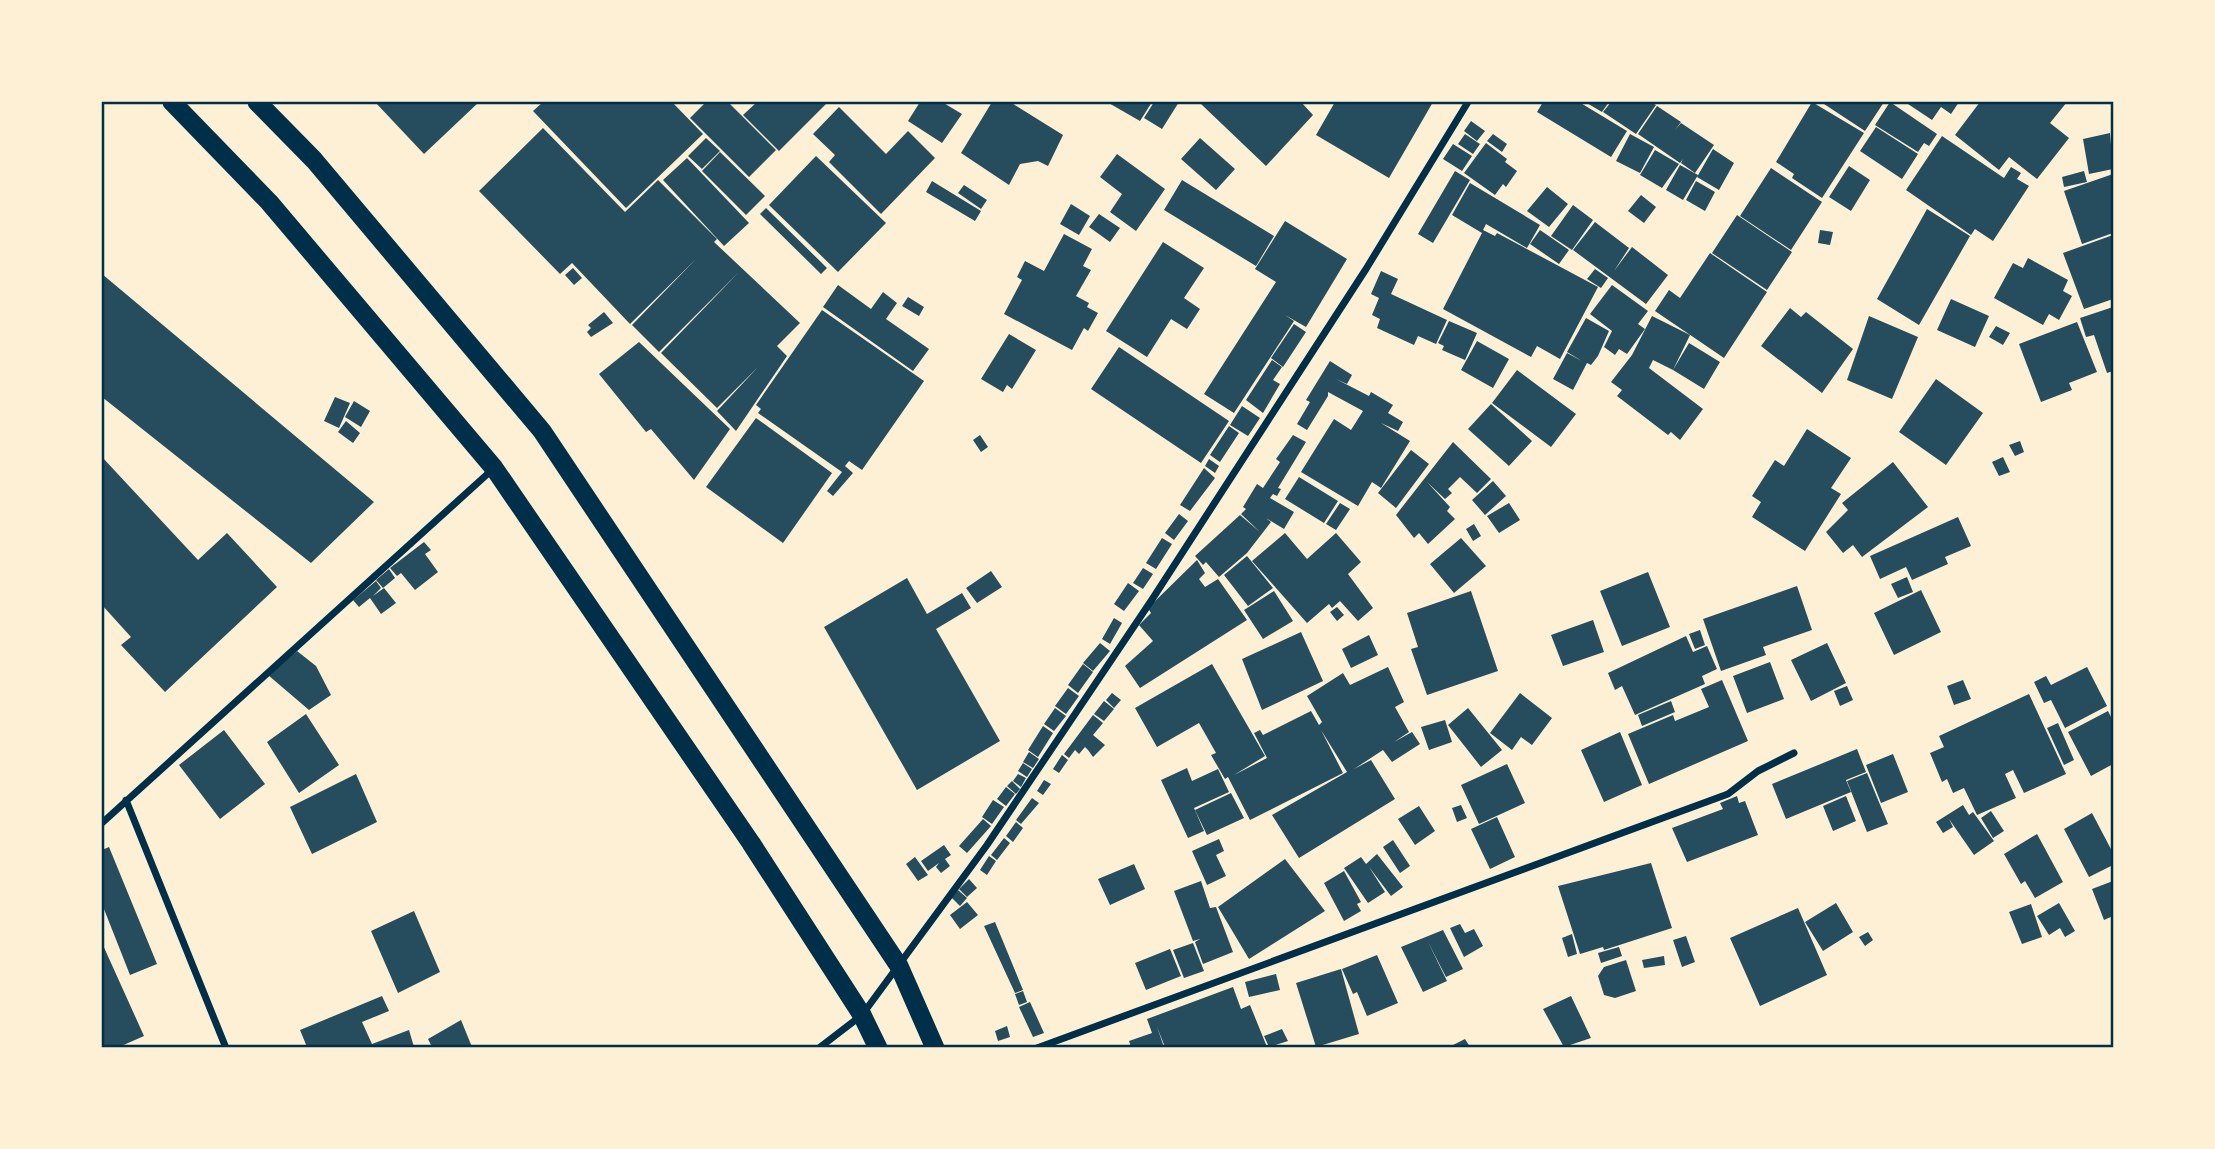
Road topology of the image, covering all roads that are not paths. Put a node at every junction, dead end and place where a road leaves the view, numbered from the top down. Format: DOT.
graph roads {
  1 [pos="172,102"];
  2 [pos="257,102"];
  3 [pos="1468,102"];
  4 [pos="494,468"];
  5 [pos="1794,753"];
  6 [pos="126,800"];
  7 [pos="102,822"];
  8 [pos="899,965"];
  9 [pos="862,1015"];
  10 [pos="226,1048"];
  11 [pos="820,1048"];
  12 [pos="878,1048"];
  13 [pos="935,1048"];
  14 [pos="1037,1048"];
  1 -- 4 [label="highway"];
  2 -- 8 [label="highway"];
  3 -- 8 [label="street"];
  4 -- 6 [label="street"];
  4 -- 9 [label="highway"];
  5 -- 14 [label="street"];
  6 -- 7 [label="street"];
  6 -- 10 [label="street"];
  8 -- 9 [label="street"];
  8 -- 13 [label="highway"];
  9 -- 11 [label="street"];
  9 -- 12 [label="highway"];
}
